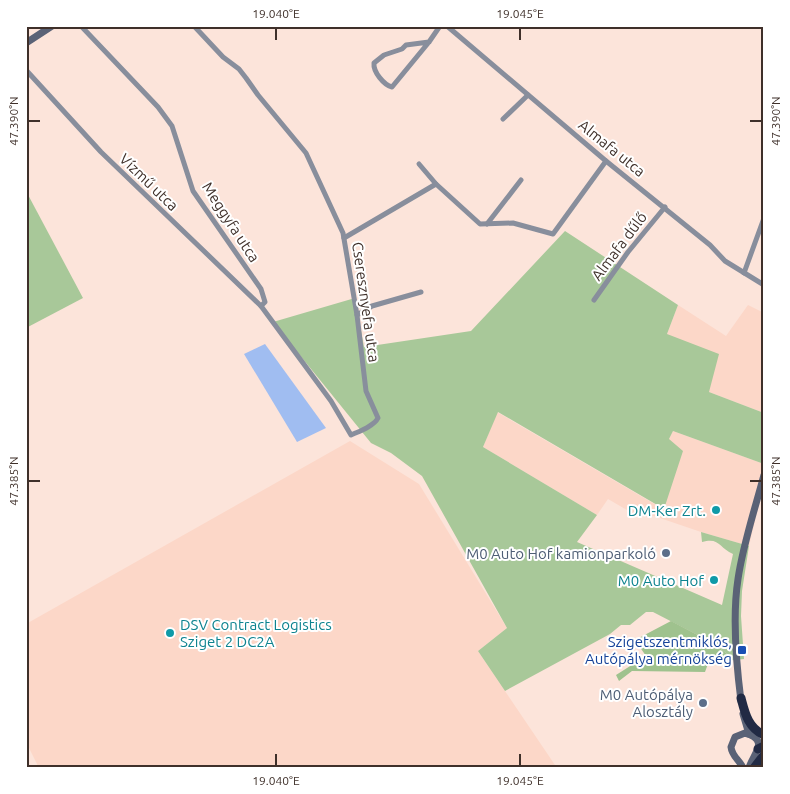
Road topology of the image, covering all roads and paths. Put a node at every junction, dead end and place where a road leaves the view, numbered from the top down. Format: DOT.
graph roads {
  1 [pos="52,26"];
  2 [pos="81,26"];
  3 [pos="194,26"];
  4 [pos="440,26"];
  5 [pos="447,26"];
  6 [pos="429,42"];
  7 [pos="26,43"];
  8 [pos="26,70"];
  9 [pos="528,95"];
  10 [pos="503,119"];
  11 [pos="606,161"];
  12 [pos="419,164"];
  13 [pos="521,180"];
  14 [pos="436,184"];
  15 [pos="665,207"];
  16 [pos="764,218"];
  17 [pos="487,224"];
  18 [pos="344,238"];
  19 [pos="744,272"];
  20 [pos="763,282"];
  21 [pos="421,292"];
  22 [pos="594,300"];
  23 [pos="261,306"];
  24 [pos="357,315"];
  25 [pos="378,420"];
  26 [pos="764,475"];
  27 [pos="741,698"];
  28 [pos="738,735"];
  29 [pos="758,737"];
  30 [pos="762,750"];
  31 [pos="740,760"];
  32 [pos="753,763"];
  33 [pos="744,768"];
  34 [pos="749,768"];
  1 -- 7 [label="street"];
  2 -- 23 [label="street, Meggyfa utca"];
  3 -- 18 [label="street, Cseresznyefa utca"];
  4 -- 6 [label="street"];
  5 -- 9 [label="street, Almafa utca"];
  6 -- 6 [label="street"];
  8 -- 23 [label="street, Vízmű utca"];
  9 -- 10 [label="street"];
  9 -- 11 [label="street, Almafa utca"];
  11 -- 15 [label="street, Almafa utca"];
  11 -- 17 [label="street"];
  12 -- 14 [label="street"];
  13 -- 17 [label="street"];
  14 -- 17 [label="street"];
  14 -- 18 [label="street"];
  15 -- 19 [label="street, Almafa utca"];
  15 -- 22 [label="street, Almafa dűlő"];
  16 -- 19 [label="street"];
  18 -- 24 [label="street, Cseresznyefa utca"];
  19 -- 20 [label="street, Almafa utca"];
  21 -- 24 [label="street"];
  23 -- 25 [label="street, Meggyfa utca"];
  24 -- 25 [label="street, Cseresznyefa utca"];
  26 -- 27 [label="street"];
  27 -- 28 [label="street"];
  27 -- 29 [label="highway"];
  27 -- 29 [label="street"];
  28 -- 29 [label="street"];
  28 -- 31 [label="street"];
  29 -- 30 [label="street"];
  30 -- 32 [label="highway"];
  31 -- 32 [label="street"];
  31 -- 33 [label="street"];
  32 -- 34 [label="street"];
}
